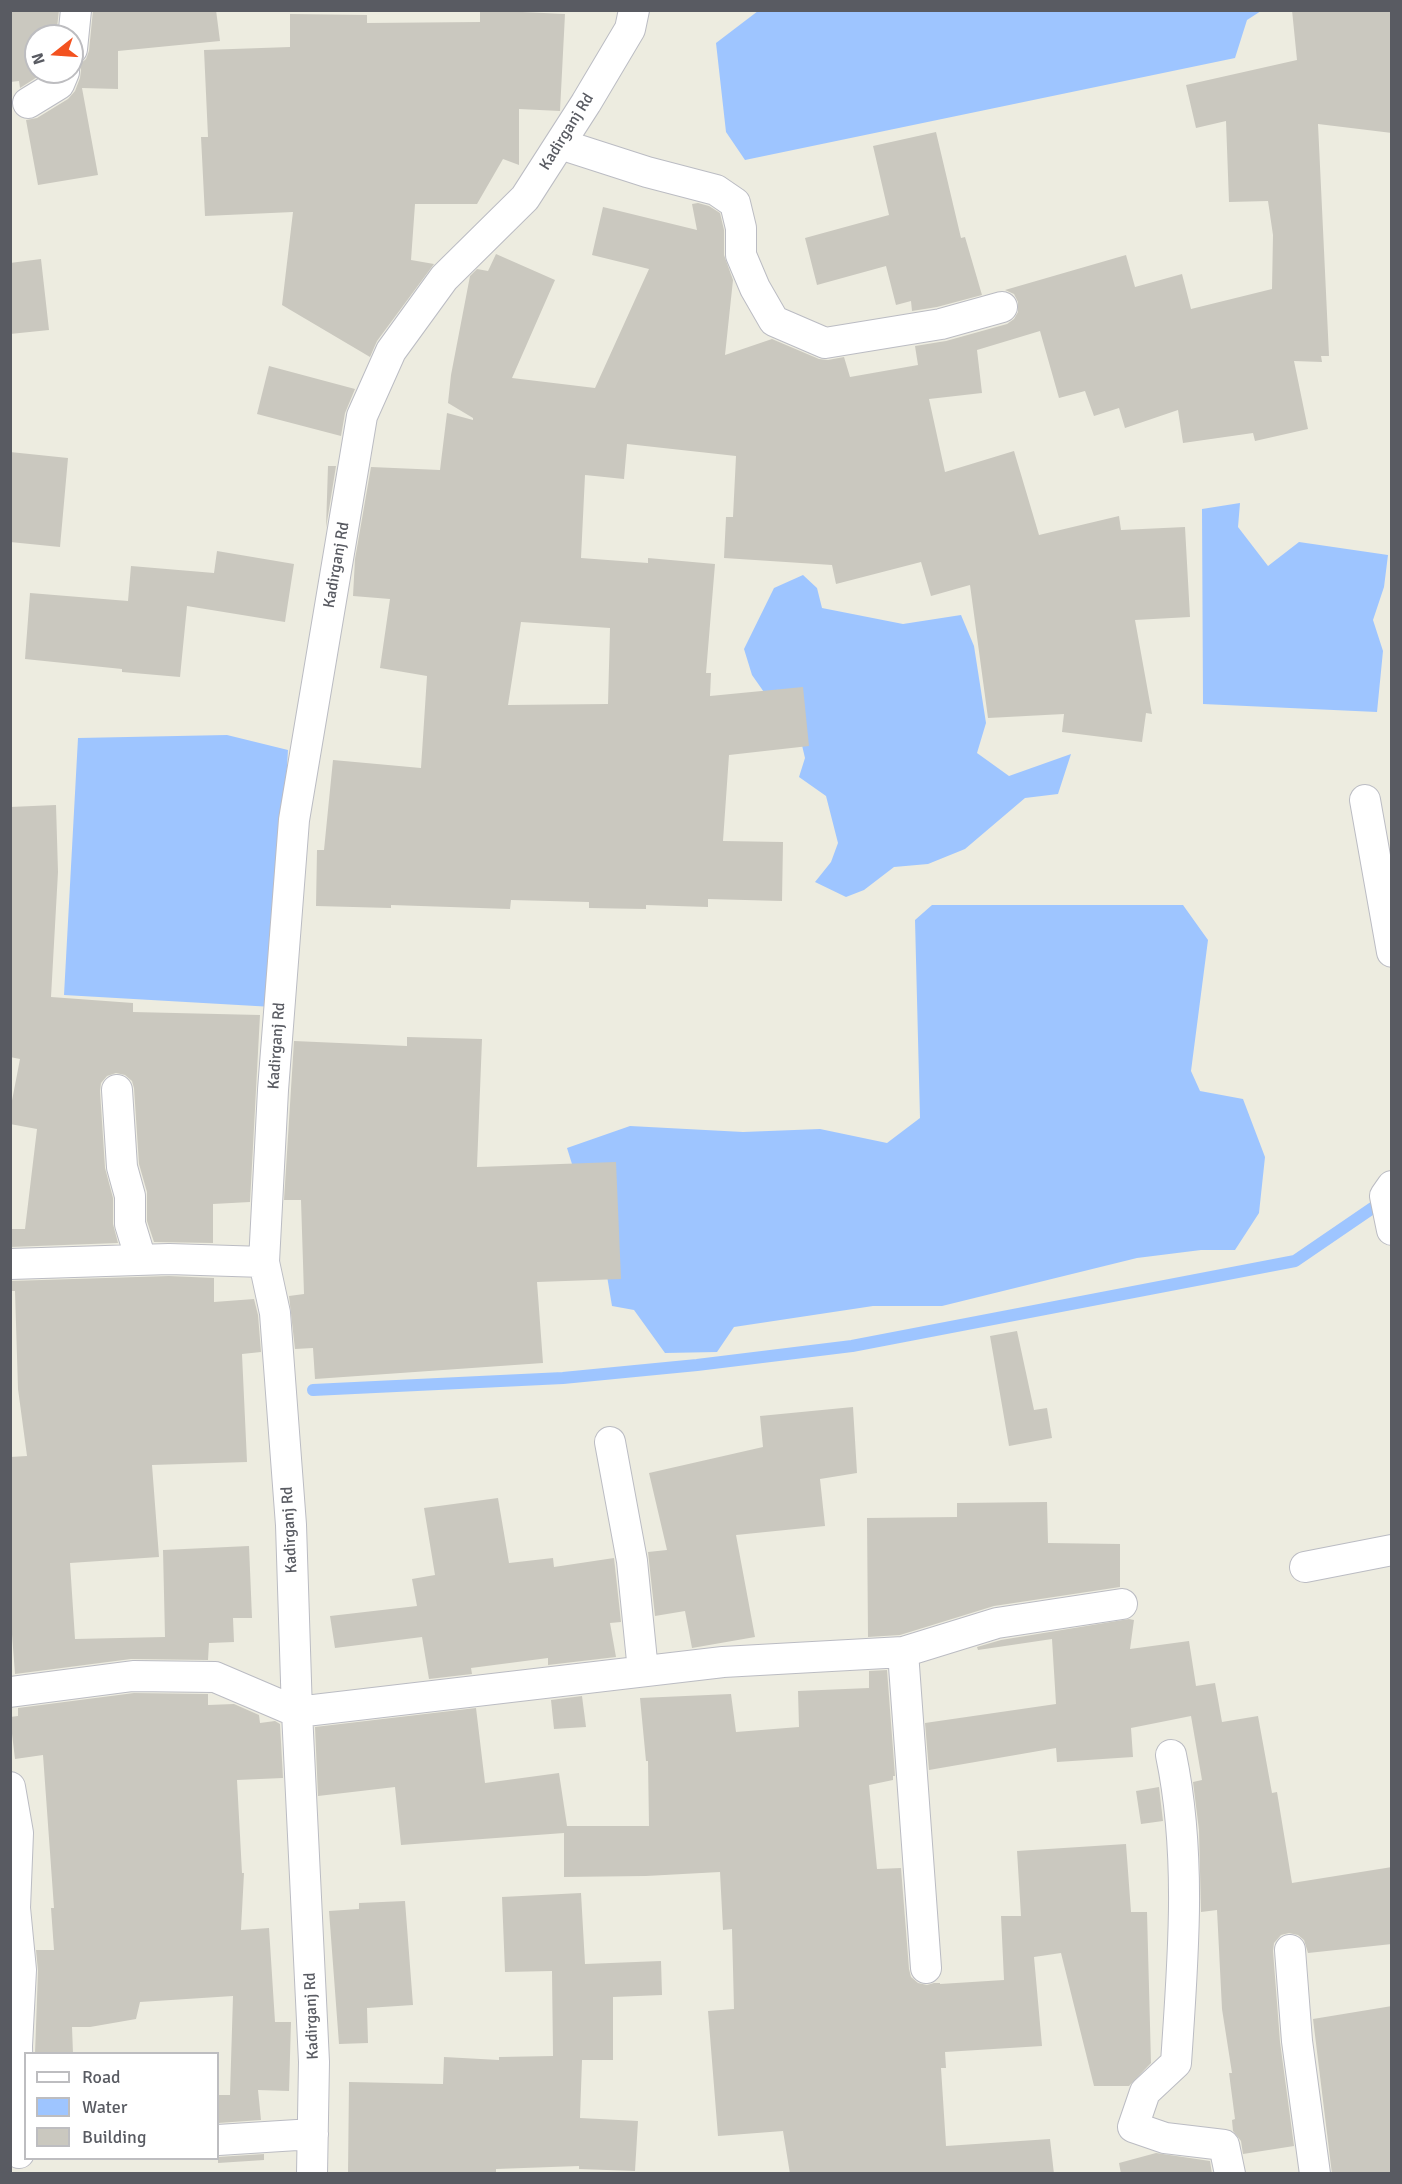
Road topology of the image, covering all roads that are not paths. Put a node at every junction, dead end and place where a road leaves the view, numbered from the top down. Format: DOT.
graph roads {
  1 [pos="634,10"];
  2 [pos="59,84"];
  3 [pos="28,103"];
  4 [pos="560,144"];
  5 [pos="1002,307"];
  6 [pos="1365,800"];
  7 [pos="1392,952"];
  8 [pos="117,1090"];
  9 [pos="1392,1186"];
  10 [pos="1392,1230"];
  11 [pos="141,1260"];
  12 [pos="264,1262"];
  13 [pos="10,1264"];
  14 [pos="610,1442"];
  15 [pos="1392,1550"];
  16 [pos="1305,1567"];
  17 [pos="1122,1604"];
  18 [pos="903,1652"];
  19 [pos="643,1671"];
  20 [pos="10,1692"];
  21 [pos="297,1712"];
  22 [pos="1171,1755"];
  23 [pos="10,1787"];
  24 [pos="1290,1950"];
  25 [pos="926,1968"];
  26 [pos="313,2134"];
  27 [pos="219,2140"];
  28 [pos="18,2153"];
  29 [pos="312,2174"];
  30 [pos="1230,2174"];
  31 [pos="1315,2174"];
  1 -- 4 [label="street, Kadirganj Rd"];
  2 -- 3 [label="street"];
  4 -- 5 [label="street"];
  4 -- 12 [label="street, Kadirganj Rd"];
  6 -- 7 [label="street"];
  8 -- 11 [label="street"];
  9 -- 10 [label="street"];
  11 -- 12 [label="street"];
  11 -- 13 [label="street"];
  12 -- 21 [label="street, Kadirganj Rd"];
  14 -- 19 [label="street"];
  15 -- 16 [label="street"];
  17 -- 18 [label="street"];
  18 -- 19 [label="street"];
  18 -- 25 [label="street"];
  19 -- 21 [label="street"];
  20 -- 21 [label="street"];
  21 -- 26 [label="street, Kadirganj Rd"];
  22 -- 30 [label="street"];
  23 -- 28 [label="street"];
  24 -- 31 [label="street"];
  26 -- 27 [label="street"];
  26 -- 29 [label="street, Kadirganj Rd"];
}
